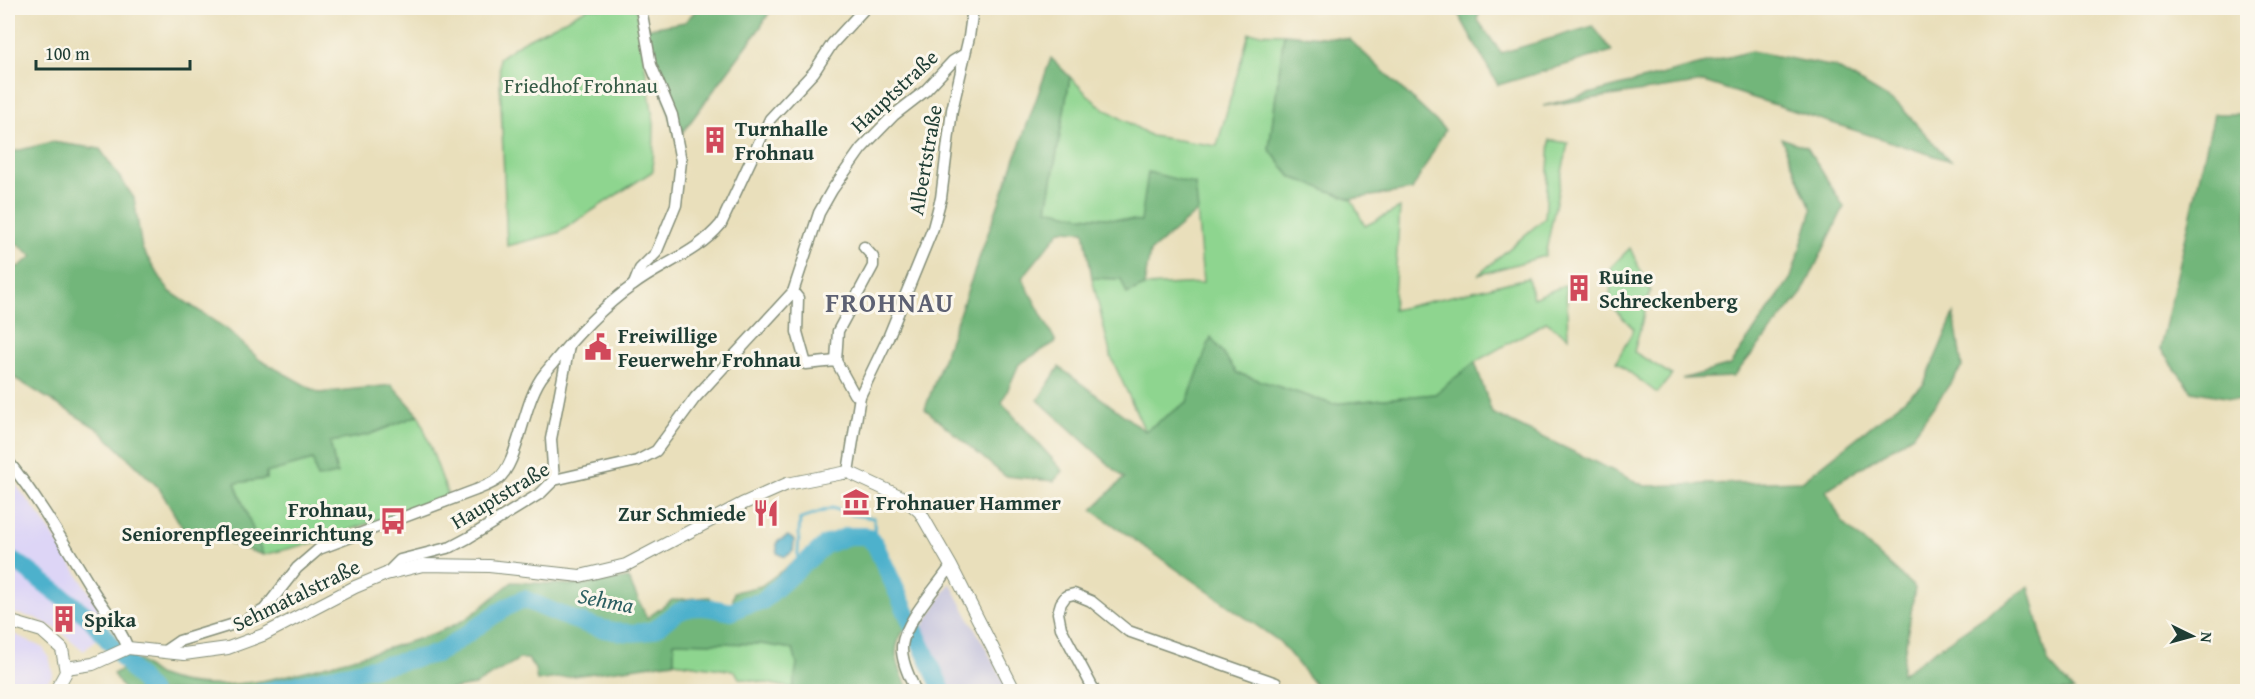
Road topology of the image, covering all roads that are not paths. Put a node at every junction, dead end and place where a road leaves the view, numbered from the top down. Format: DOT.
graph roads {
  1 [pos="641,8"];
  2 [pos="865,8"];
  3 [pos="973,8"];
  4 [pos="963,55"];
  5 [pos="864,247"];
  6 [pos="634,284"];
  7 [pos="793,292"];
  8 [pos="569,346"];
  9 [pos="836,361"];
  10 [pos="860,396"];
  11 [pos="8,461"];
  12 [pos="848,472"];
  13 [pos="554,480"];
  14 [pos="951,566"];
  15 [pos="386,574"];
  16 [pos="8,621"];
  17 [pos="125,649"];
  18 [pos="163,652"];
  19 [pos="66,668"];
  20 [pos="1276,682"];
  21 [pos="55,692"];
  22 [pos="916,692"];
  23 [pos="1015,692"];
  24 [pos="1095,692"];
  1 -- 6 [label="street"];
  2 -- 6 [label="street"];
  3 -- 4 [label="street, Hauptstraße"];
  4 -- 7 [label="street, Hauptstraße"];
  4 -- 10 [label="street, Albertstraße"];
  5 -- 9 [label="street"];
  6 -- 8 [label="street"];
  7 -- 9 [label="street"];
  7 -- 13 [label="street, Hauptstraße"];
  8 -- 13 [label="street"];
  8 -- 18 [label="street"];
  9 -- 10 [label="street"];
  10 -- 12 [label="street, Albertstraße"];
  11 -- 17 [label="street"];
  12 -- 14 [label="main road"];
  12 -- 15 [label="main road, Sehmatalstraße"];
  13 -- 15 [label="street, Hauptstraße"];
  14 -- 22 [label="street"];
  14 -- 23 [label="main road"];
  15 -- 18 [label="main road, Sehmatalstraße"];
  16 -- 19 [label="main road"];
  17 -- 18 [label="main road, Sehmatalstraße"];
  17 -- 19 [label="main road"];
  19 -- 21 [label="main road"];
  20 -- 24 [label="street"];
}
